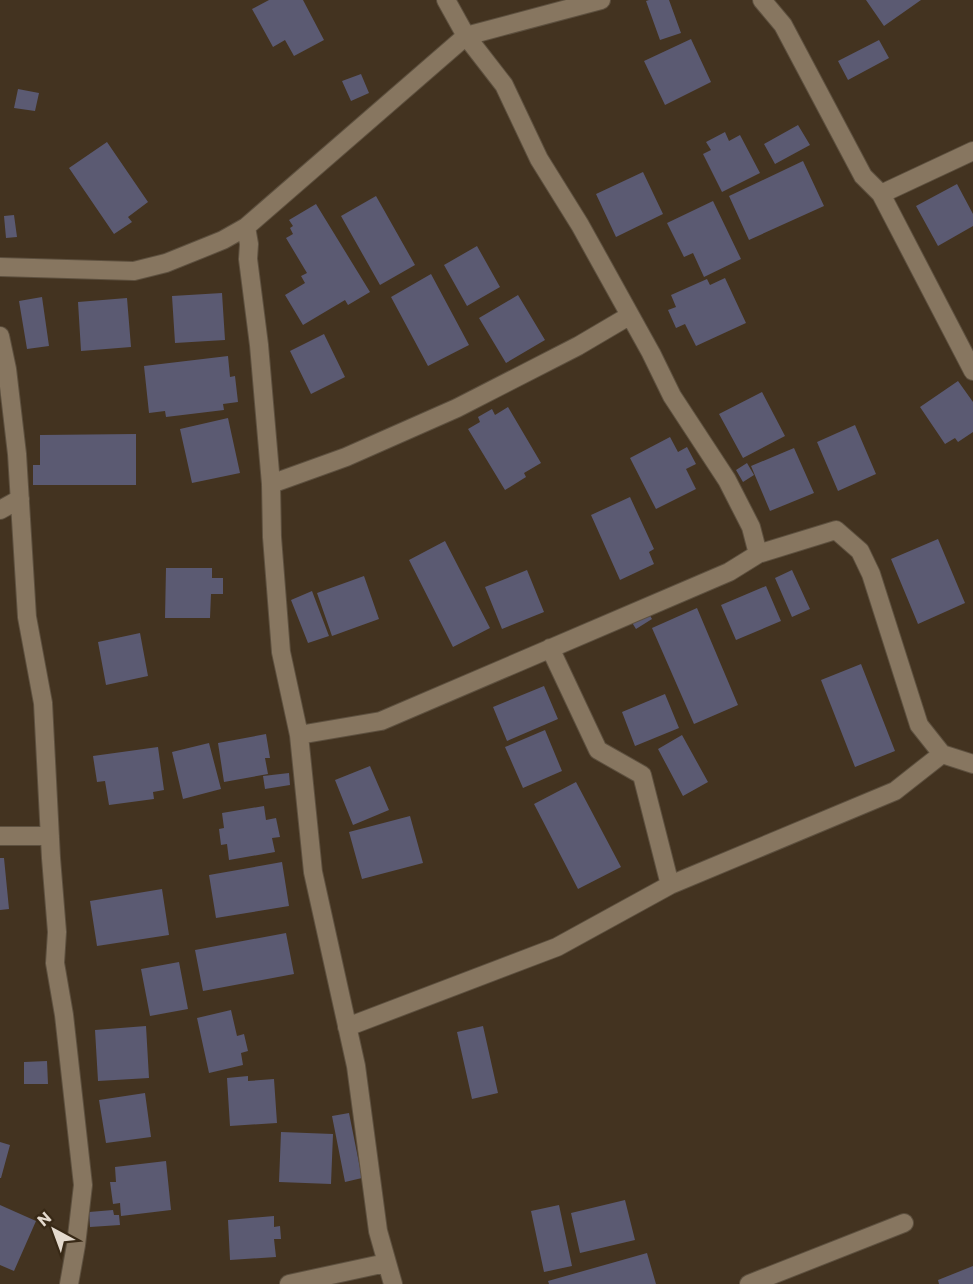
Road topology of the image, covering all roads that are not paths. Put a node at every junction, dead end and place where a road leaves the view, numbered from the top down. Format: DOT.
graph roads {
  1 [pos="446,0"];
  2 [pos="601,0"];
  3 [pos="762,0"];
  4 [pos="466,36"];
  5 [pos="973,151"];
  6 [pos="881,194"];
  7 [pos="246,227"];
  8 [pos="0,267"];
  9 [pos="629,316"];
  10 [pos="0,336"];
  11 [pos="973,371"];
  12 [pos="271,483"];
  13 [pos="20,499"];
  14 [pos="0,510"];
  15 [pos="758,554"];
  16 [pos="550,648"];
  17 [pos="298,735"];
  18 [pos="942,754"];
  19 [pos="973,764"];
  20 [pos="0,836"];
  21 [pos="50,836"];
  22 [pos="670,885"];
  23 [pos="347,1027"];
  24 [pos="904,1223"];
  25 [pos="387,1263"];
  26 [pos="69,1284"];
  27 [pos="289,1284"];
  28 [pos="393,1284"];
  29 [pos="748,1284"];
  1 -- 4 [label="street"];
  2 -- 4 [label="street"];
  3 -- 6 [label="street"];
  4 -- 7 [label="street"];
  4 -- 9 [label="street"];
  5 -- 6 [label="street"];
  6 -- 11 [label="street"];
  7 -- 8 [label="street"];
  7 -- 12 [label="street"];
  9 -- 12 [label="street"];
  9 -- 15 [label="street"];
  10 -- 13 [label="street"];
  12 -- 17 [label="street"];
  13 -- 14 [label="street"];
  13 -- 21 [label="street"];
  15 -- 16 [label="street"];
  15 -- 18 [label="street"];
  16 -- 17 [label="street"];
  16 -- 22 [label="street"];
  17 -- 23 [label="street"];
  18 -- 19 [label="street"];
  18 -- 22 [label="street"];
  20 -- 21 [label="street"];
  21 -- 26 [label="street"];
  22 -- 23 [label="street"];
  23 -- 25 [label="street"];
  24 -- 29 [label="street"];
  25 -- 27 [label="street"];
  25 -- 28 [label="street"];
}
